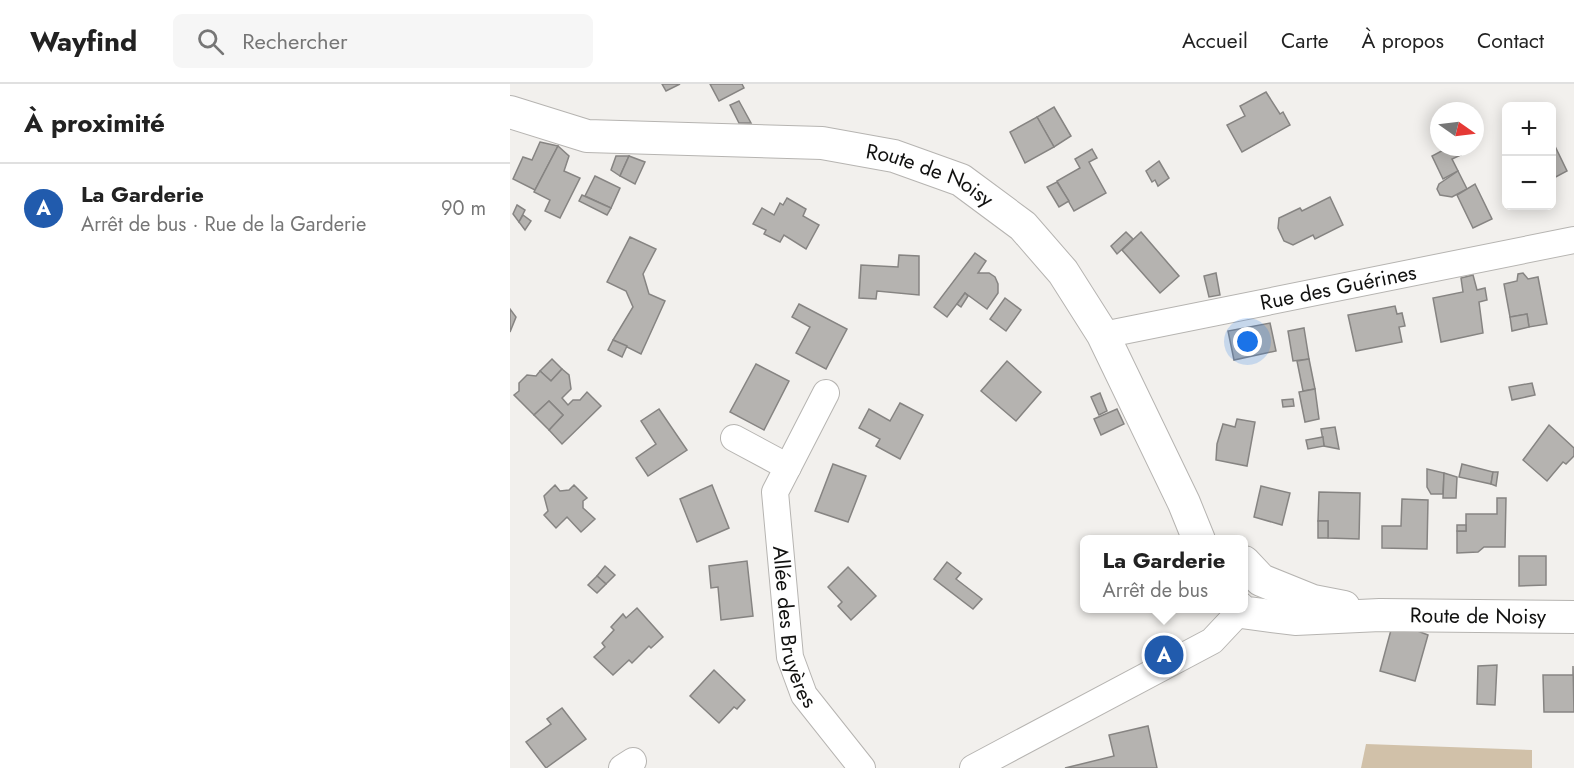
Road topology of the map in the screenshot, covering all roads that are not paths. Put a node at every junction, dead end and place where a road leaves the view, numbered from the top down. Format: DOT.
graph roads {
  1 [pos="510,112"];
  2 [pos="1574,240"];
  3 [pos="1103,335"];
  4 [pos="826,393"];
  5 [pos="734,438"];
  6 [pos="788,467"];
  7 [pos="1184,502"];
  8 [pos="1197,535"];
  9 [pos="1216,535"];
  10 [pos="1252,571"];
  11 [pos="1248,586"];
  12 [pos="1248,610"];
  13 [pos="1238,613"];
  14 [pos="1380,615"];
  15 [pos="1574,617"];
  16 [pos="862,768"];
  17 [pos="973,768"];
  1 -- 3 [label="street, Route de Noisy"];
  2 -- 3 [label="street, Rue des Guérines"];
  3 -- 7 [label="street, Route de Noisy"];
  4 -- 6 [label="street, Allée des Bruyères"];
  5 -- 6 [label="street"];
  6 -- 16 [label="street, Allée des Bruyères"];
  7 -- 8 [label="street, Route de Noisy"];
  7 -- 9 [label="street, Route de Noisy"];
  10 -- 11 [label="street"];
  10 -- 14 [label="street, Route de Noisy"];
  12 -- 14 [label="street, Route de Noisy"];
  13 -- 17 [label="street"];
  14 -- 15 [label="street, Route de Noisy"];
}
